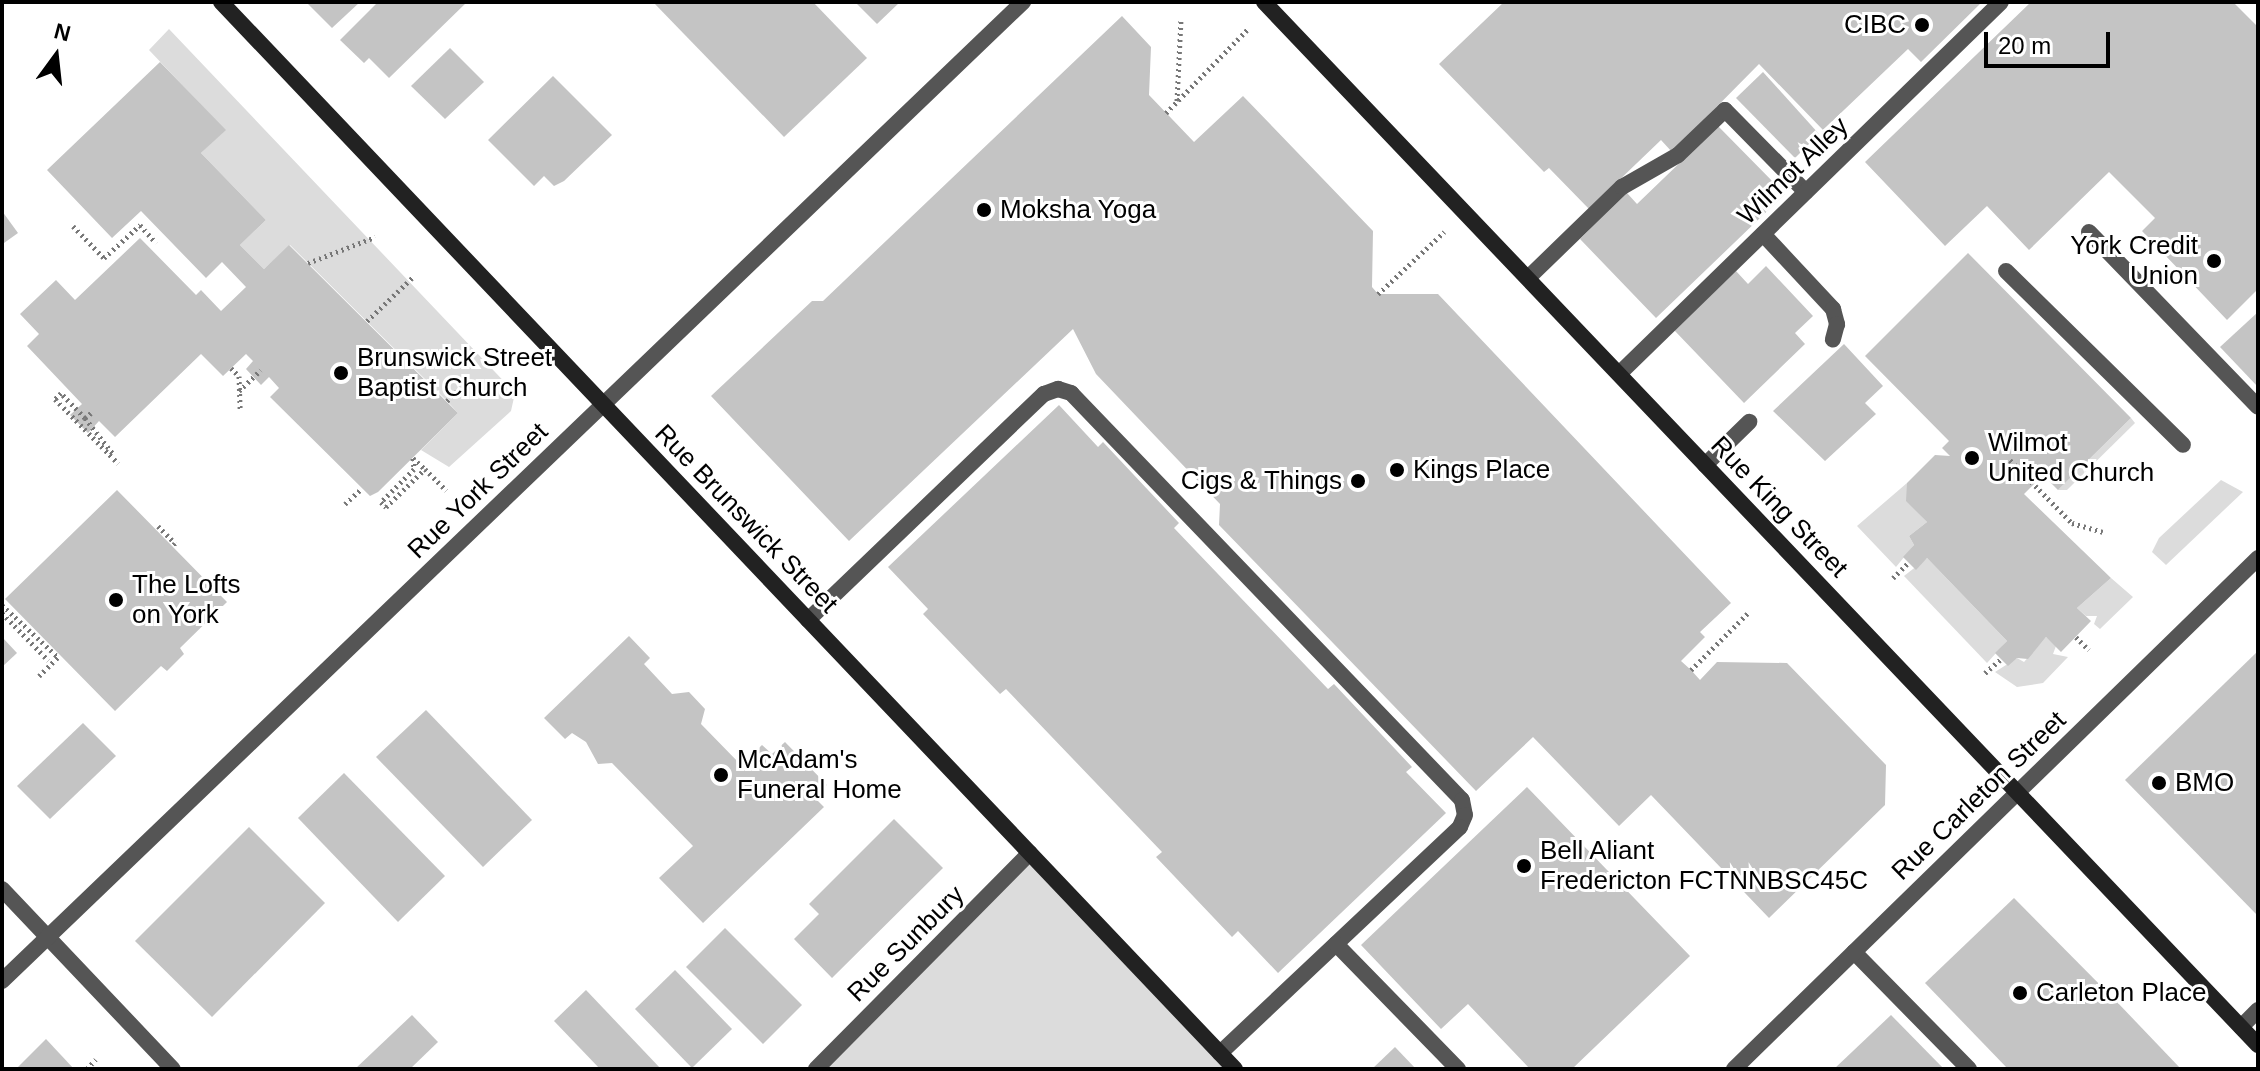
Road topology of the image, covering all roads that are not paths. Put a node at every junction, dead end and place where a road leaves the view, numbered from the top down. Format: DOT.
graph roads {
  1 [pos="221,2"];
  2 [pos="1023,2"];
  3 [pos="2001,2"];
  4 [pos="1267,4"];
  5 [pos="1806,192"];
  6 [pos="2089,232"];
  7 [pos="1763,234"];
  8 [pos="2006,271"];
  9 [pos="1528,278"];
  10 [pos="1833,339"];
  11 [pos="1619,374"];
  12 [pos="603,404"];
  13 [pos="2258,407"];
  14 [pos="1749,422"];
  15 [pos="2183,445"];
  16 [pos="1705,465"];
  17 [pos="2258,558"];
  18 [pos="808,620"];
  19 [pos="2018,792"];
  20 [pos="1030,853"];
  21 [pos="2,889"];
  22 [pos="48,938"];
  23 [pos="1336,944"];
  24 [pos="1854,952"];
  25 [pos="2,981"];
  26 [pos="2258,1010"];
  27 [pos="2241,1027"];
  28 [pos="2258,1045"];
  29 [pos="1220,1053"];
  30 [pos="1742,1067"];
  31 [pos="173,1069"];
  32 [pos="816,1069"];
  33 [pos="1235,1069"];
  34 [pos="1458,1069"];
  35 [pos="1969,1069"];
  1 -- 12 [label="main road, Rue Brunswick Street"];
  2 -- 12 [label="street, Rue York Street"];
  3 -- 5 [label="street, Wilmot Alley"];
  4 -- 9 [label="main road, Rue King Street"];
  5 -- 7 [label="street, Wilmot Alley"];
  5 -- 9 [label="street"];
  6 -- 13 [label="street"];
  7 -- 10 [label="street"];
  7 -- 11 [label="street, Wilmot Alley"];
  8 -- 15 [label="street"];
  9 -- 11 [label="main road, Rue King Street"];
  11 -- 16 [label="main road, Rue King Street"];
  12 -- 18 [label="main road, Rue Brunswick Street"];
  12 -- 22 [label="street, Rue York Street"];
  14 -- 16 [label="street"];
  16 -- 19 [label="main road, Rue King Street"];
  17 -- 19 [label="street, Rue Carleton Street"];
  18 -- 20 [label="main road, Rue Brunswick Street"];
  18 -- 23 [label="street"];
  19 -- 24 [label="street, Rue Carleton Street"];
  19 -- 27 [label="main road, Rue King Street"];
  20 -- 29 [label="main road, Rue Brunswick Street"];
  20 -- 32 [label="street, Rue Sunbury"];
  21 -- 22 [label="street"];
  22 -- 25 [label="street, Rue York Street"];
  22 -- 31 [label="street"];
  23 -- 29 [label="street"];
  23 -- 34 [label="street"];
  24 -- 30 [label="street, Rue Carleton Street"];
  24 -- 35 [label="street"];
  26 -- 27 [label="street"];
  27 -- 28 [label="main road, Rue King Street"];
  29 -- 33 [label="main road, Rue Brunswick Street"];
}
